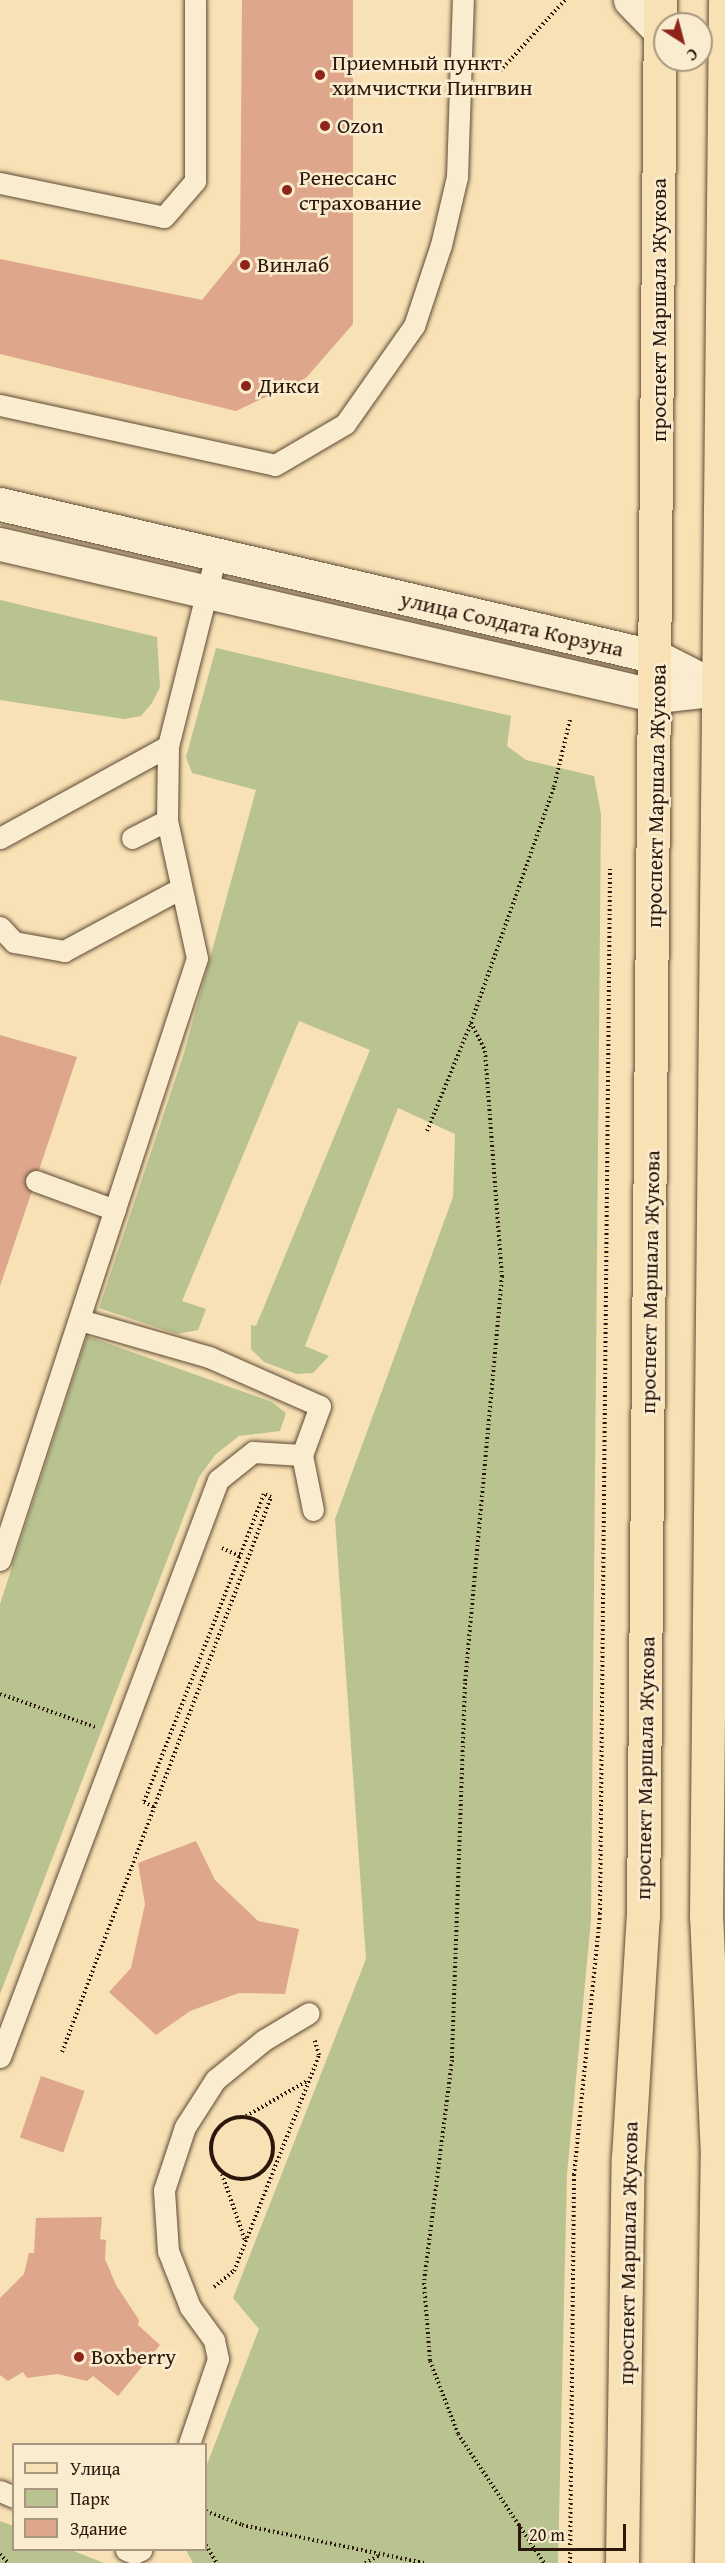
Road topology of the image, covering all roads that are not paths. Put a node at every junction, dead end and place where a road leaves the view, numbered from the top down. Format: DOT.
graph roads {
  1 [pos="195,0"];
  2 [pos="463,0"];
  3 [pos="630,0"];
  4 [pos="725,0"];
  5 [pos="654,12"];
  6 [pos="660,72"];
  7 [pos="0,183"];
  8 [pos="0,405"];
  9 [pos="0,504"];
  10 [pos="0,544"];
  11 [pos="216,555"];
  12 [pos="207,593"];
  13 [pos="657,657"];
  14 [pos="720,689"];
  15 [pos="657,696"];
  16 [pos="168,746"];
  17 [pos="167,820"];
  18 [pos="0,838"];
  19 [pos="132,838"];
  20 [pos="179,889"];
  21 [pos="0,927"];
  22 [pos="36,1181"];
  23 [pos="115,1210"];
  24 [pos="80,1320"];
  25 [pos="302,1455"];
  26 [pos="314,1510"];
  27 [pos="1,1555"];
  28 [pos="309,2013"];
  29 [pos="0,2057"];
  30 [pos="190,2443"];
  31 [pos="622,2563"];
  32 [pos="711,2563"];
  1 -- 7 [label="lane"];
  2 -- 8 [label="lane"];
  3 -- 5 [label="street"];
  4 -- 14 [label="main road"];
  6 -- 13 [label="main road, проспект Маршала Жукова"];
  9 -- 11 [label="street, улица Солдата Корзуна"];
  10 -- 12 [label="street, улица Солдата Корзуна"];
  11 -- 12 [label="lane"];
  11 -- 13 [label="street, улица Солдата Корзуна"];
  12 -- 15 [label="street, улица Солдата Корзуна"];
  12 -- 16 [label="lane"];
  13 -- 14 [label="street, улица Солдата Корзуна"];
  13 -- 15 [label="main road, проспект Маршала Жукова"];
  14 -- 15 [label="street, улица Солдата Корзуна"];
  14 -- 32 [label="main road"];
  15 -- 31 [label="main road, проспект Маршала Жукова"];
  16 -- 17 [label="lane"];
  16 -- 18 [label="lane"];
  17 -- 19 [label="lane"];
  17 -- 20 [label="lane"];
  20 -- 21 [label="lane"];
  20 -- 23 [label="lane"];
  22 -- 23 [label="lane"];
  23 -- 24 [label="lane"];
  24 -- 25 [label="lane"];
  24 -- 27 [label="lane"];
  25 -- 26 [label="lane"];
  25 -- 29 [label="lane"];
  28 -- 30 [label="lane"];
}
